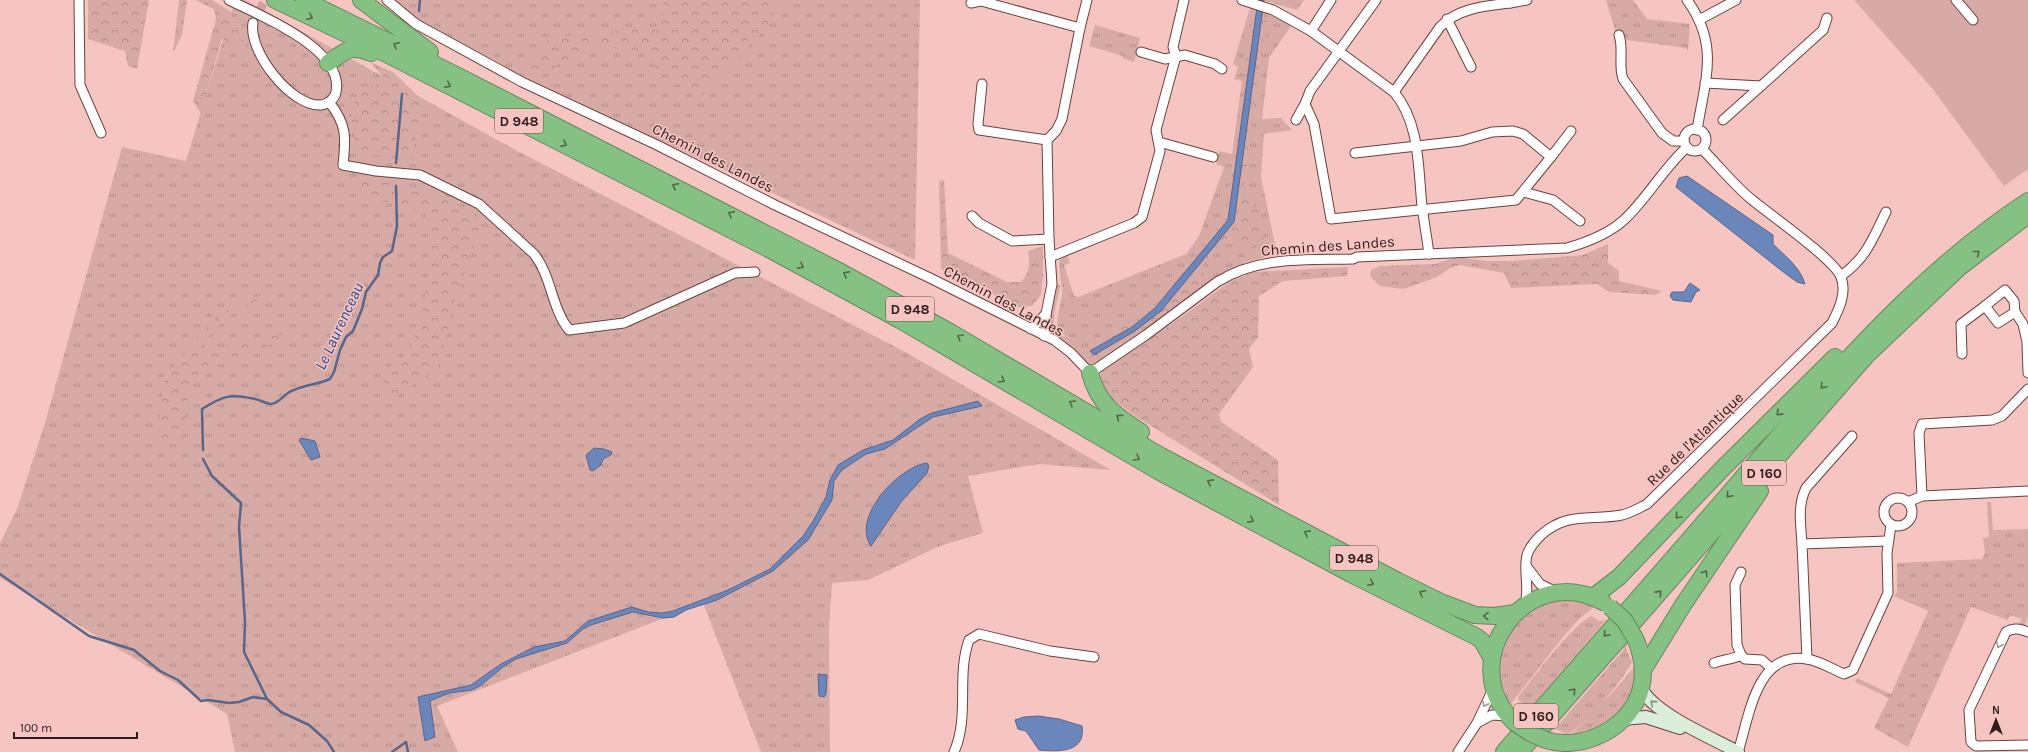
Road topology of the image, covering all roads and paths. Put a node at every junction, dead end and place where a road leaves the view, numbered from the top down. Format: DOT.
graph roads {
  1 [pos="79,0"];
  2 [pos="229,0"];
  3 [pos="275,0"];
  4 [pos="304,0"];
  5 [pos="361,0"];
  6 [pos="387,0"];
  7 [pos="1087,0"];
  8 [pos="1184,0"];
  9 [pos="1242,0"];
  10 [pos="1331,0"];
  11 [pos="1376,0"];
  12 [pos="1527,0"];
  13 [pos="1687,0"];
  14 [pos="1736,0"];
  15 [pos="1956,0"];
  16 [pos="1510,2"];
  17 [pos="971,3"];
  18 [pos="1827,18"];
  19 [pos="1447,19"];
  20 [pos="1699,20"];
  21 [pos="1973,20"];
  22 [pos="253,23"];
  23 [pos="1080,28"];
  24 [pos="1311,31"];
  25 [pos="1619,35"];
  26 [pos="1141,52"];
  27 [pos="1339,52"];
  28 [pos="1176,56"];
  29 [pos="328,63"];
  30 [pos="1471,67"];
  31 [pos="414,68"];
  32 [pos="1222,70"];
  33 [pos="456,75"];
  34 [pos="1705,82"];
  35 [pos="982,84"];
  36 [pos="1761,86"];
  37 [pos="1394,92"];
  38 [pos="329,102"];
  39 [pos="1305,104"];
  40 [pos="1296,120"];
  41 [pos="1723,120"];
  42 [pos="1696,130"];
  43 [pos="1571,131"];
  44 [pos="101,133"];
  45 [pos="1047,140"];
  46 [pos="1159,142"];
  47 [pos="1686,144"];
  48 [pos="1416,146"];
  49 [pos="1702,149"];
  50 [pos="1355,153"];
  51 [pos="1213,157"];
  52 [pos="1551,157"];
  53 [pos="1524,192"];
  54 [pos="2028,201"];
  55 [pos="1422,211"];
  56 [pos="1886,212"];
  57 [pos="972,216"];
  58 [pos="2028,216"];
  59 [pos="1580,221"];
  60 [pos="1049,239"];
  61 [pos="1429,254"];
  62 [pos="1050,257"];
  63 [pos="1957,262"];
  64 [pos="755,272"];
  65 [pos="1841,276"];
  66 [pos="1985,306"];
  67 [pos="2015,312"];
  68 [pos="1046,314"];
  69 [pos="1031,329"];
  70 [pos="1044,336"];
  71 [pos="1962,354"];
  72 [pos="1090,373"];
  73 [pos="2028,374"];
  74 [pos="2028,389"];
  75 [pos="1852,436"];
  76 [pos="1194,473"];
  77 [pos="2028,491"];
  78 [pos="1922,496"];
  79 [pos="1908,502"];
  80 [pos="1891,524"];
  81 [pos="1887,541"];
  82 [pos="1802,544"];
  83 [pos="1527,566"];
  84 [pos="1741,572"];
  85 [pos="1558,592"];
  86 [pos="1593,597"];
  87 [pos="1520,609"];
  88 [pos="2028,632"];
  89 [pos="1741,655"];
  90 [pos="1094,657"];
  91 [pos="1492,659"];
  92 [pos="1807,659"];
  93 [pos="1714,663"];
  94 [pos="1771,668"];
  95 [pos="1643,670"];
  96 [pos="1494,686"];
  97 [pos="1641,688"];
  98 [pos="1511,719"];
  99 [pos="1623,719"];
  100 [pos="1477,723"];
  101 [pos="1710,738"];
  102 [pos="1551,745"];
  103 [pos="2028,745"];
  104 [pos="1582,747"];
  105 [pos="954,752"];
  106 [pos="1458,752"];
  107 [pos="1504,752"];
  108 [pos="1520,752"];
  109 [pos="1738,752"];
  1 -- 44 [label="street"];
  2 -- 29 [label="street"];
  3 -- 31 [label="highway, D 948, one-way"];
  33 -- 4 [label="highway, D 948, one-way"];
  5 -- 33 [label="highway"];
  6 -- 69 [label="street, Chemin des Landes"];
  7 -- 23 [label="street"];
  8 -- 28 [label="street"];
  9 -- 24 [label="street"];
  10 -- 24 [label="street"];
  11 -- 27 [label="street"];
  12 -- 16 [label="street"];
  13 -- 20 [label="street"];
  14 -- 20 [label="street"];
  15 -- 21 [label="street"];
  16 -- 19 [label="street"];
  17 -- 23 [label="street"];
  18 -- 36 [label="street"];
  19 -- 30 [label="street"];
  19 -- 37 [label="street"];
  20 -- 34 [label="street"];
  22 -- 38 [label="street"];
  23 -- 45 [label="street"];
  24 -- 27 [label="street"];
  25 -- 47 [label="street"];
  26 -- 28 [label="street"];
  27 -- 37 [label="street"];
  27 -- 39 [label="street"];
  28 -- 32 [label="street"];
  28 -- 46 [label="street"];
  29 -- 31 [label="highway"];
  29 -- 38 [label="street"];
  31 -- 91 [label="highway, D 948, one-way"];
  76 -- 33 [label="highway, D 948, one-way"];
  34 -- 36 [label="street"];
  34 -- 42 [label="street"];
  35 -- 45 [label="street"];
  36 -- 41 [label="street"];
  37 -- 48 [label="street"];
  38 -- 64 [label="street"];
  39 -- 40 [label="street"];
  39 -- 55 [label="street"];
  42 -- 47 [label="street"];
  42 -- 49 [label="street"];
  43 -- 52 [label="street"];
  45 -- 60 [label="street"];
  46 -- 51 [label="street"];
  46 -- 62 [label="street"];
  47 -- 49 [label="street"];
  47 -- 61 [label="street, Chemin des Landes"];
  48 -- 50 [label="street"];
  48 -- 52 [label="street"];
  48 -- 55 [label="street"];
  49 -- 65 [label="street"];
  52 -- 53 [label="street"];
  53 -- 55 [label="street"];
  53 -- 59 [label="street"];
  54 -- 63 [label="highway, D 160"];
  55 -- 61 [label="street"];
  56 -- 65 [label="street"];
  57 -- 60 [label="street"];
  63 -- 58 [label="highway, D 160, one-way"];
  60 -- 62 [label="street"];
  61 -- 72 [label="street, Chemin des Landes"];
  62 -- 68 [label="street"];
  63 -- 86 [label="highway, D 160, one-way"];
  95 -- 63 [label="highway, D 160, one-way"];
  63 -- 107 [label="highway, D 160, one-way"];
  108 -- 63 [label="highway, D 160, one-way"];
  65 -- 83 [label="street, Rue de l'Atlantique"];
  66 -- 67 [label="street"];
  66 -- 67 [label="street"];
  66 -- 71 [label="street"];
  67 -- 73 [label="street"];
  68 -- 69 [label="street"];
  68 -- 70 [label="street"];
  69 -- 70 [label="street, Chemin des Landes"];
  70 -- 72 [label="street, Chemin des Landes"];
  76 -- 72 [label="highway, one-way"];
  74 -- 78 [label="street"];
  75 -- 82 [label="street"];
  87 -- 76 [label="highway, D 948, one-way"];
  77 -- 78 [label="street"];
  78 -- 79 [label="street"];
  79 -- 80 [label="street"];
  79 -- 80 [label="street"];
  80 -- 81 [label="street"];
  81 -- 82 [label="street"];
  81 -- 92 [label="street"];
  82 -- 92 [label="street"];
  83 -- 85 [label="street"];
  83 -- 87 [label="street, Rue de l'Atlantique"];
  84 -- 89 [label="street"];
  85 -- 86 [label="highway"];
  85 -- 87 [label="highway"];
  86 -- 95 [label="highway, bridge"];
  87 -- 91 [label="highway"];
  88 -- 103 [label="street, one-way"];
  89 -- 93 [label="street"];
  89 -- 94 [label="street"];
  90 -- 105 [label="street"];
  91 -- 96 [label="highway"];
  92 -- 94 [label="street"];
  94 -- 109 [label="street"];
  95 -- 97 [label="highway"];
  96 -- 98 [label="highway"];
  96 -- 100 [label="street, one-way"];
  97 -- 99 [label="highway"];
  101 -- 97 [label="main road, one-way"];
  98 -- 100 [label="street"];
  98 -- 102 [label="highway, bridge"];
  99 -- 101 [label="main road"];
  99 -- 104 [label="highway"];
  100 -- 106 [label="street"];
  101 -- 109 [label="main road"];
  102 -- 104 [label="highway"];
}
